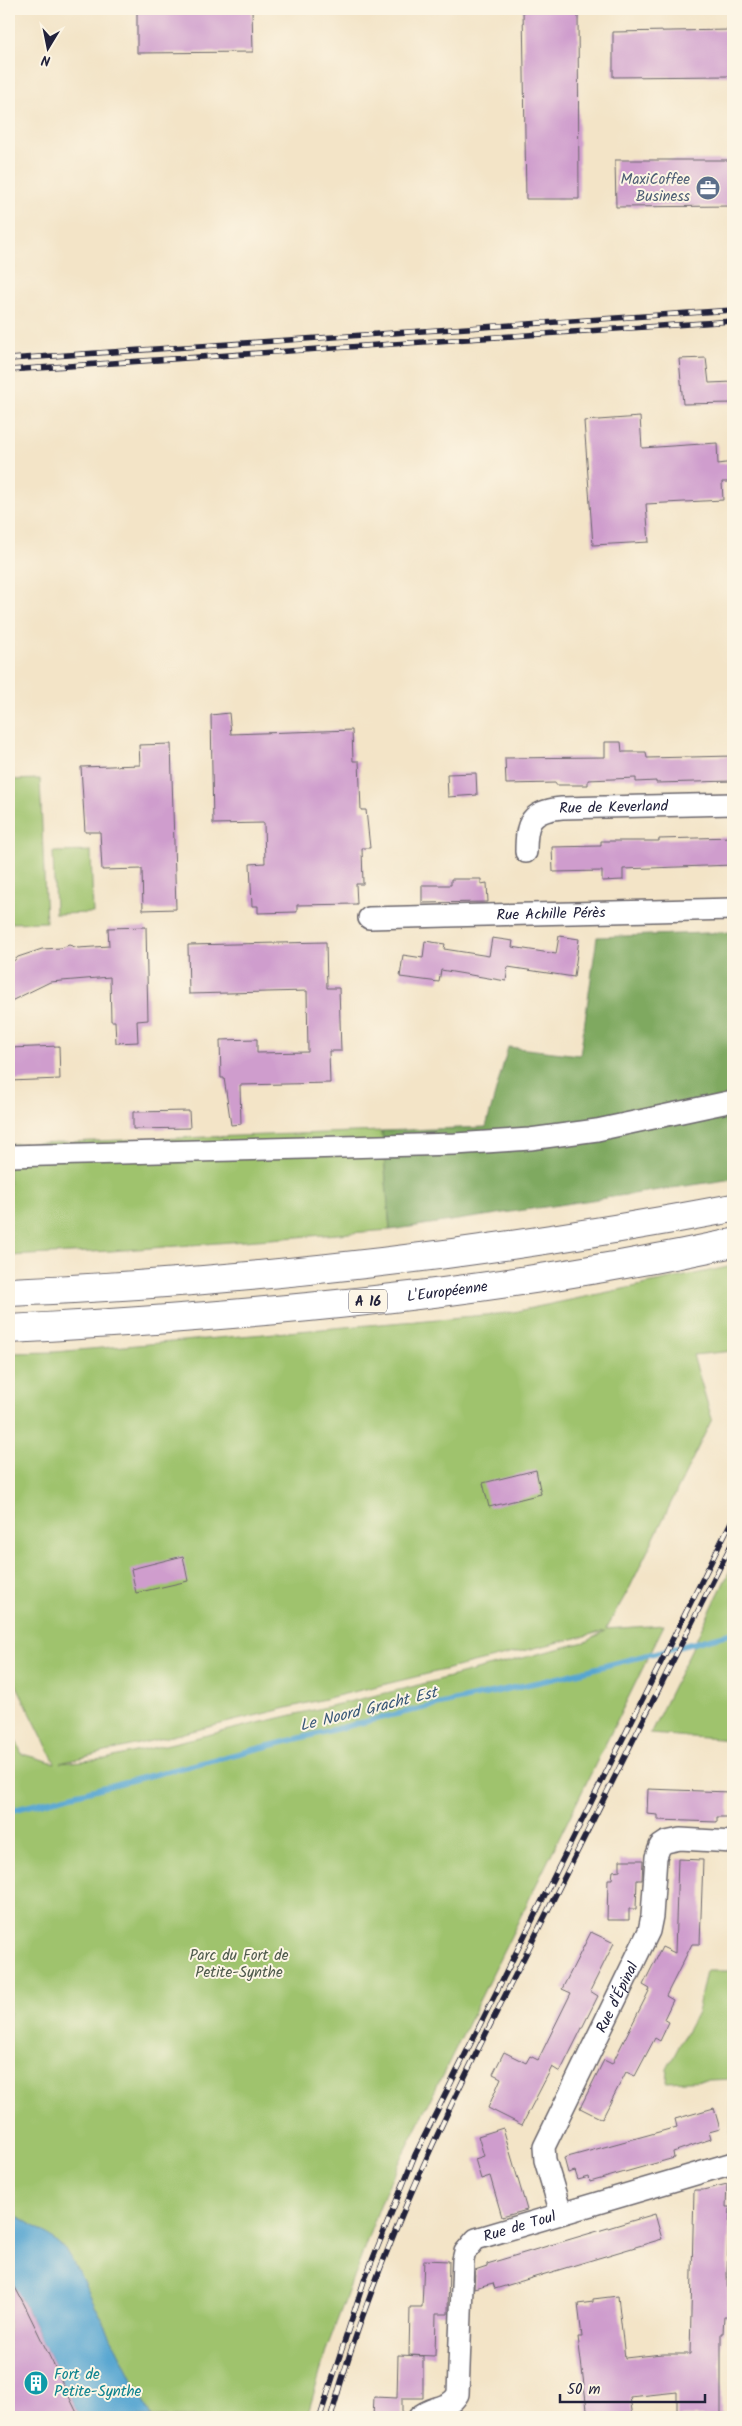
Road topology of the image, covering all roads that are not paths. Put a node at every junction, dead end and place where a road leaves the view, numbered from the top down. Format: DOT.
graph roads {
  1 [pos="733,804"];
  2 [pos="526,852"];
  3 [pos="733,909"];
  4 [pos="369,918"];
  5 [pos="733,1102"];
  6 [pos="9,1156"];
  7 [pos="729,1208"];
  8 [pos="729,1244"];
  9 [pos="9,1292"];
  10 [pos="9,1329"];
  11 [pos="733,1842"];
  12 [pos="733,2164"];
  13 [pos="561,2213"];
  14 [pos="419,2417"];
  1 -- 2 [label="street, Rue de Keverland"];
  3 -- 4 [label="street, Rue Achille Pérès"];
  5 -- 6 [label="street"];
  7 -- 9 [label="highway"];
  8 -- 10 [label="highway, L'Européenne / A 16"];
  11 -- 13 [label="street, Rue d'Épinal"];
  12 -- 13 [label="street, Rue de Toul"];
  13 -- 14 [label="street, Rue de Toul"];
}
